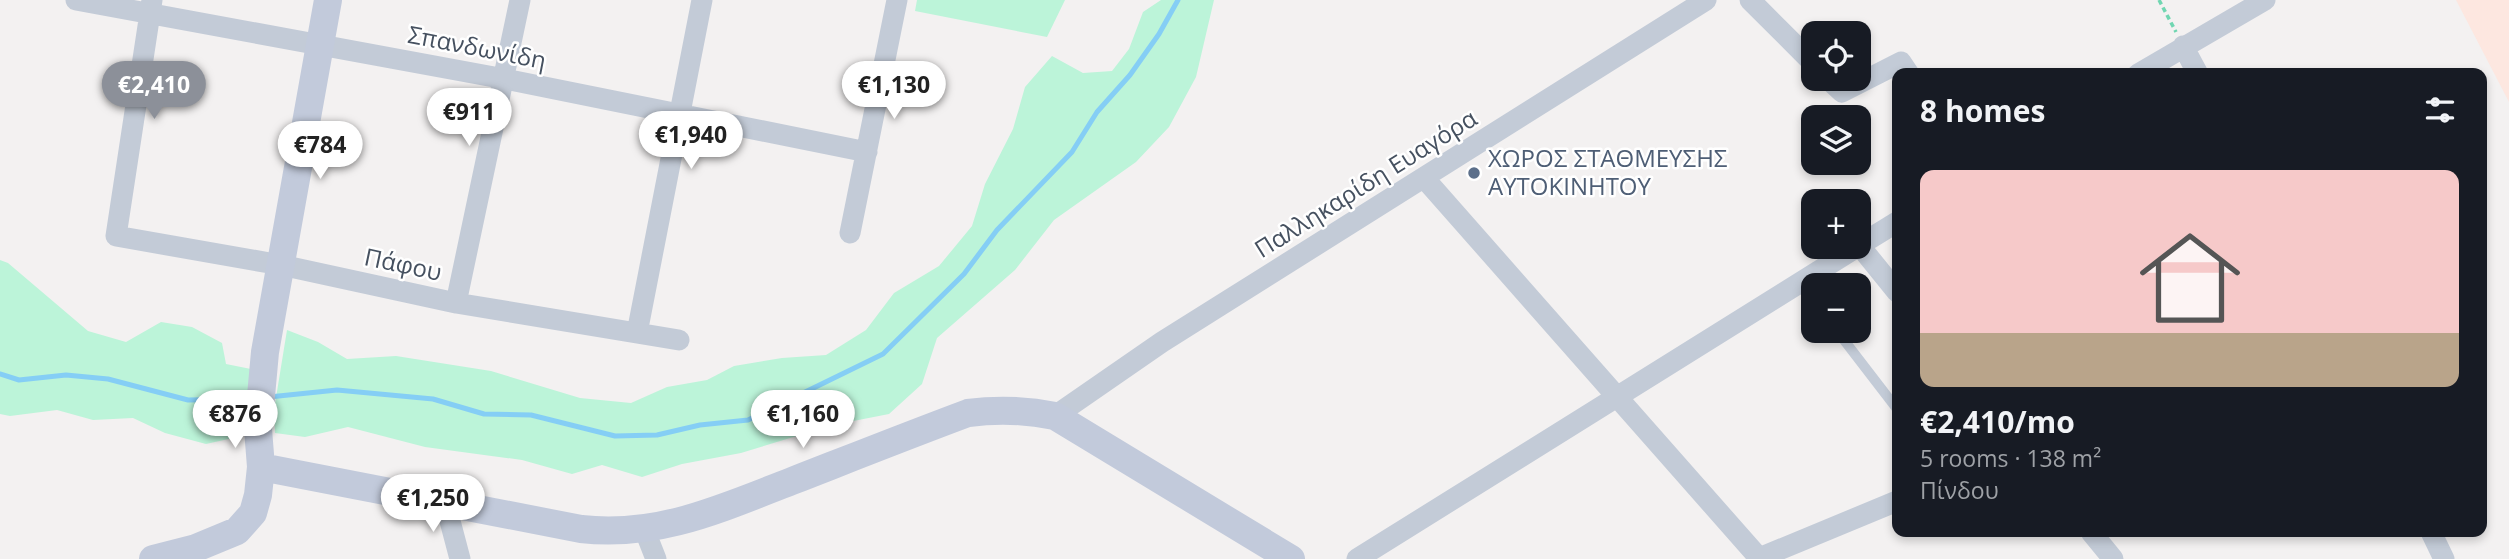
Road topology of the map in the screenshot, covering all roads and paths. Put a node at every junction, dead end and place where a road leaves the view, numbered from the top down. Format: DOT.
graph roads {
  1 [pos="76,0"];
  2 [pos="328,0"];
  3 [pos="520,0"];
  4 [pos="702,0"];
  5 [pos="897,0"];
  6 [pos="1706,0"];
  7 [pos="1750,0"];
  8 [pos="2159,0"];
  9 [pos="2263,1"];
  10 [pos="151,6"];
  11 [pos="319,45"];
  12 [pos="2183,46"];
  13 [pos="1801,51"];
  14 [pos="1905,68"];
  15 [pos="2148,68"];
  16 [pos="2195,68"];
  17 [pos="1871,77"];
  18 [pos="505,79"];
  19 [pos="681,116"];
  20 [pos="867,152"];
  21 [pos="1425,179"];
  22 [pos="1892,225"];
  23 [pos="850,233"];
  24 [pos="1871,238"];
  25 [pos="1843,259"];
  26 [pos="1869,259"];
  27 [pos="281,265"];
  28 [pos="1827,273"];
  29 [pos="1892,286"];
  30 [pos="1801,294"];
  31 [pos="456,303"];
  32 [pos="637,333"];
  33 [pos="680,340"];
  34 [pos="1846,343"];
  35 [pos="1616,397"];
  36 [pos="1892,403"];
  37 [pos="1055,416"];
  38 [pos="261,467"];
  39 [pos="445,502"];
  40 [pos="1892,503"];
  41 [pos="645,531"];
  42 [pos="2095,537"];
  43 [pos="2433,537"];
  44 [pos="153,559"];
  45 [pos="460,559"];
  46 [pos="656,559"];
  47 [pos="1291,559"];
  48 [pos="1357,559"];
  49 [pos="1759,559"];
  50 [pos="2113,559"];
  51 [pos="2444,559"];
  1 -- 10 [label="street, Σπανδωνίδη"];
  2 -- 11 [label="street"];
  3 -- 18 [label="street"];
  4 -- 19 [label="street"];
  5 -- 20 [label="street"];
  6 -- 21 [label="street, Παλληκαρίδη Ευαγόρα"];
  7 -- 13 [label="street"];
  8 -- 12 [label="path"];
  9 -- 12 [label="street"];
  10 -- 11 [label="street, Σπανδωνίδη"];
  10 -- 27 [label="street, Πάφου"];
  11 -- 18 [label="street, Σπανδωνίδη"];
  11 -- 27 [label="street"];
  12 -- 15 [label="street"];
  12 -- 16 [label="street"];
  14 -- 17 [label="street"];
  18 -- 19 [label="street, Σπανδωνίδη"];
  18 -- 31 [label="street"];
  19 -- 20 [label="street, Σπανδωνίδη"];
  19 -- 32 [label="street"];
  20 -- 23 [label="street"];
  21 -- 35 [label="street"];
  21 -- 37 [label="street, Παλληκαρίδη Ευαγόρα"];
  22 -- 24 [label="street"];
  25 -- 28 [label="street"];
  26 -- 29 [label="street"];
  27 -- 31 [label="street, Πάφου"];
  27 -- 38 [label="street"];
  30 -- 35 [label="street"];
  31 -- 32 [label="street, Πάφου"];
  32 -- 33 [label="street, Πάφου"];
  34 -- 36 [label="lane"];
  35 -- 48 [label="street"];
  35 -- 49 [label="street"];
  37 -- 41 [label="street"];
  37 -- 47 [label="street"];
  38 -- 39 [label="street"];
  38 -- 44 [label="street"];
  39 -- 41 [label="street"];
  39 -- 45 [label="street"];
  40 -- 49 [label="street"];
  41 -- 46 [label="street"];
  42 -- 50 [label="street"];
  43 -- 51 [label="street"];
}
